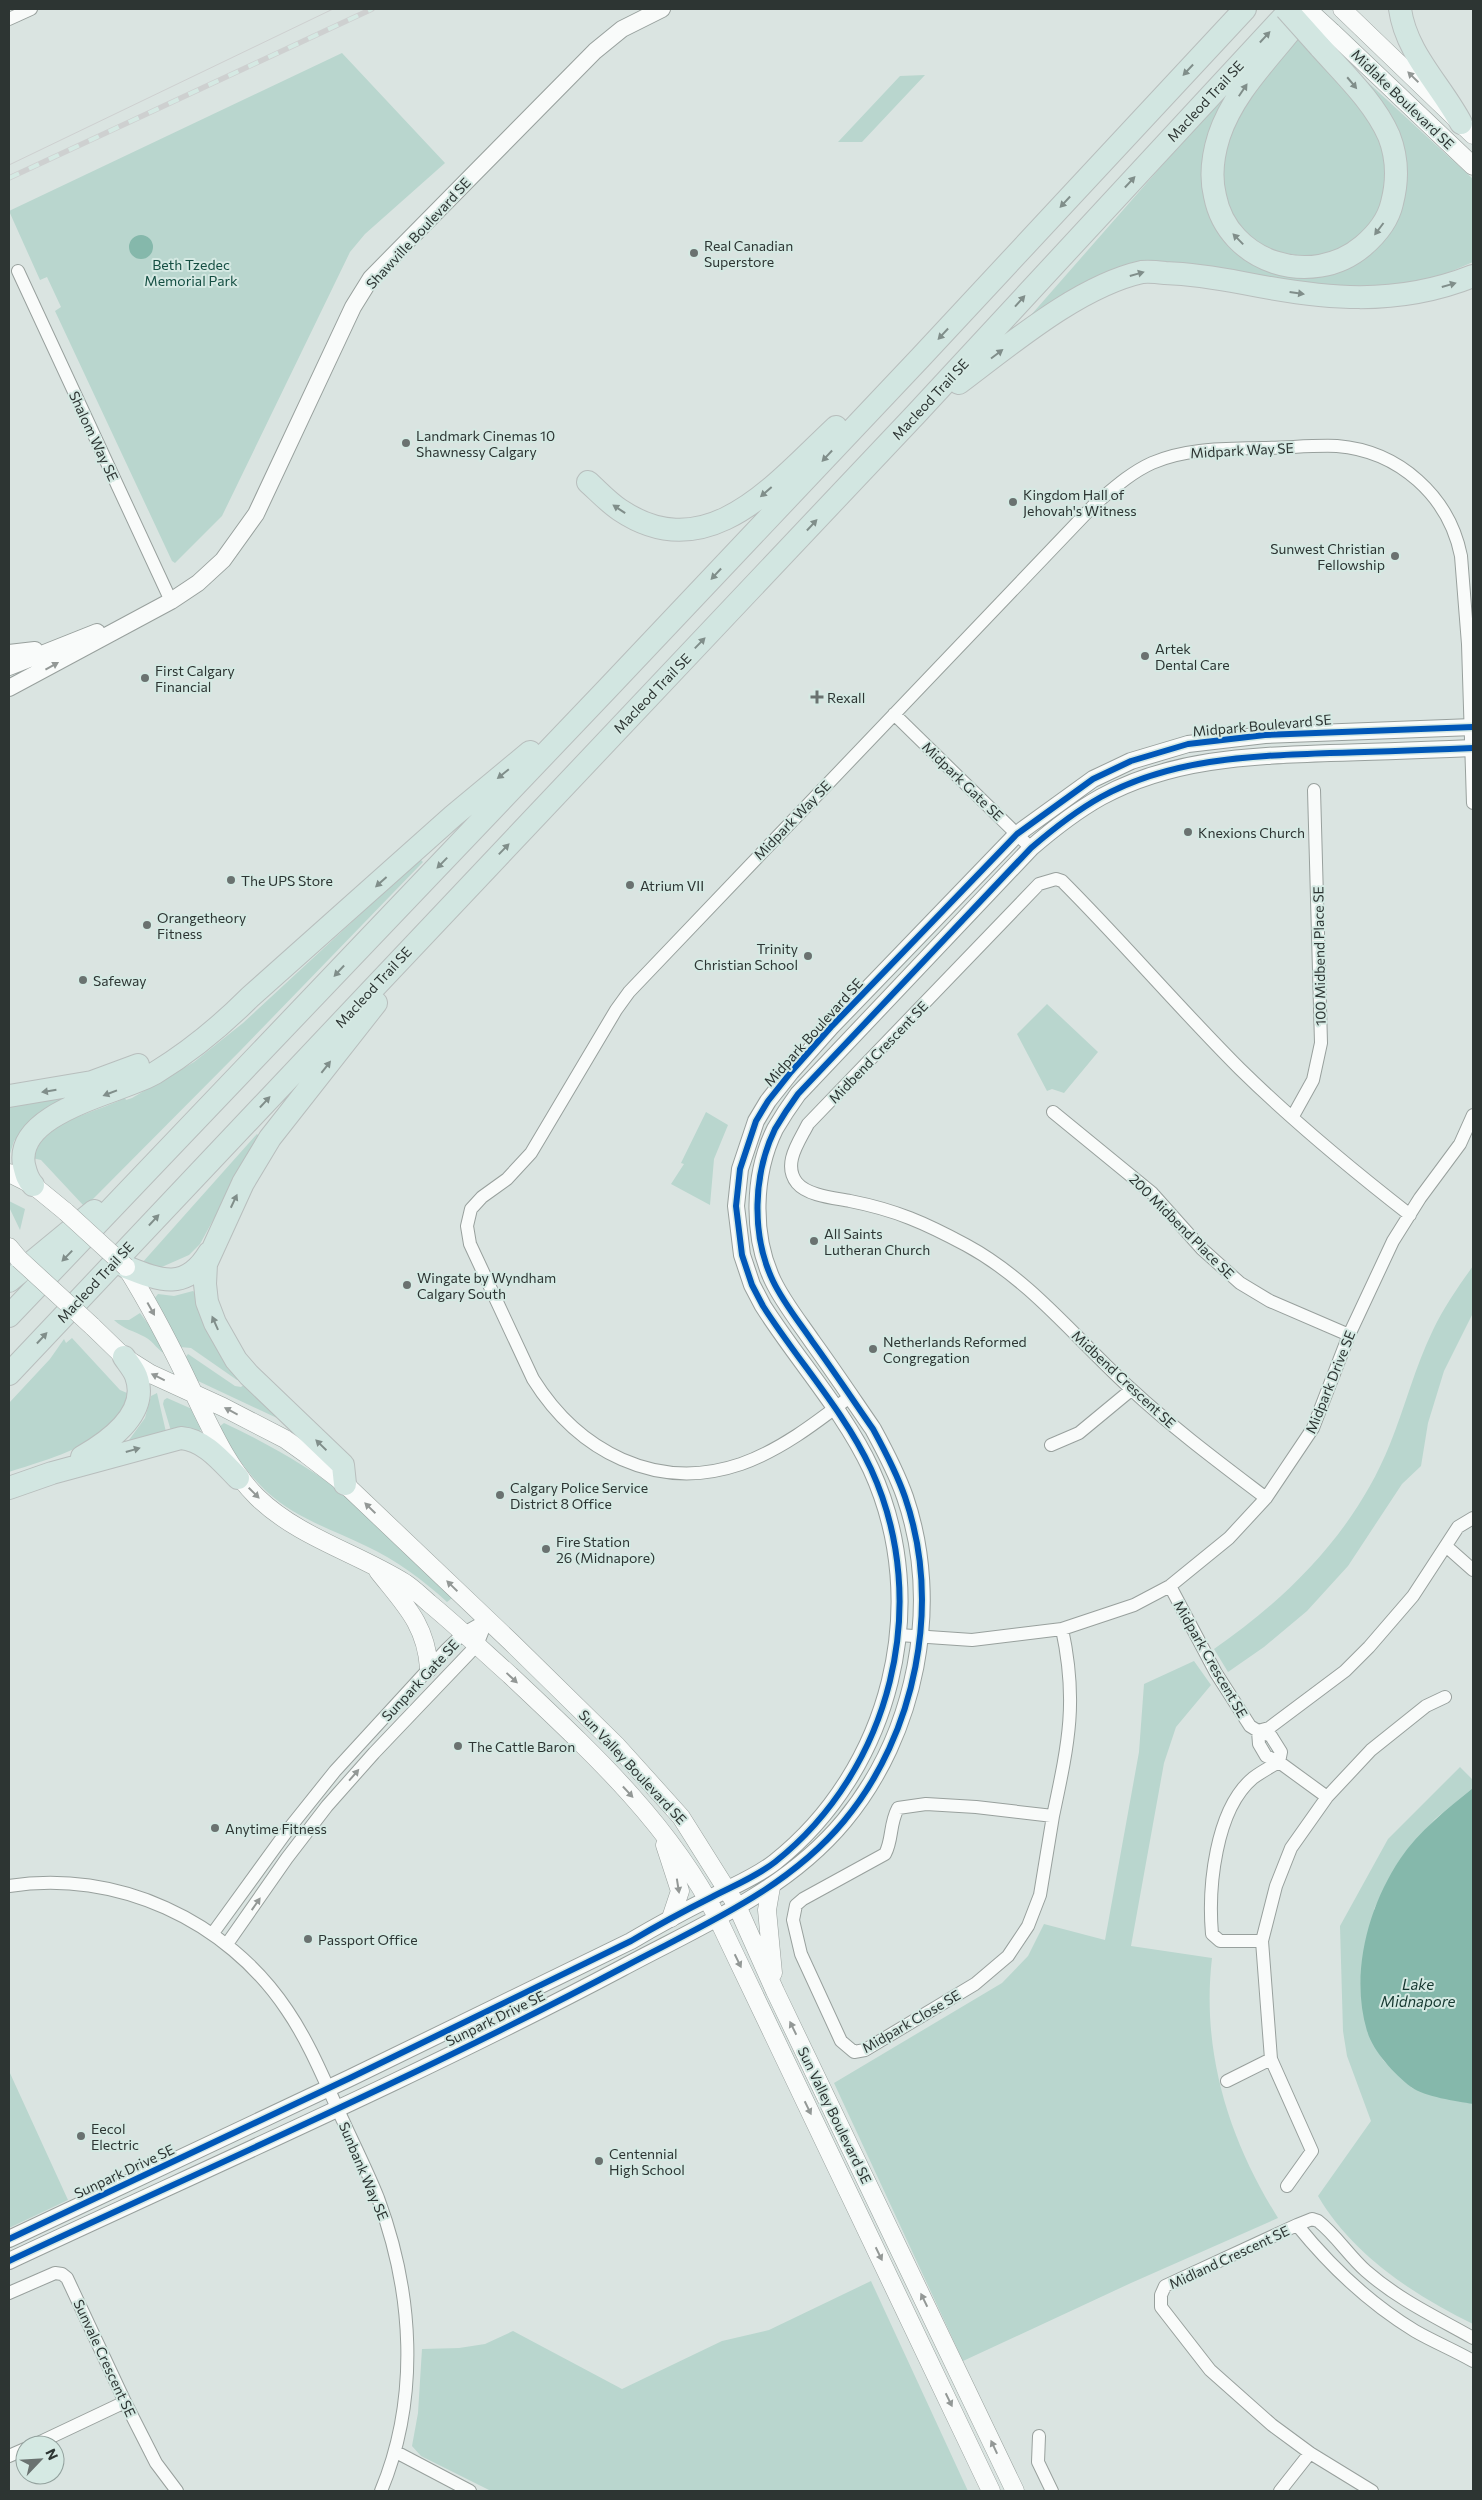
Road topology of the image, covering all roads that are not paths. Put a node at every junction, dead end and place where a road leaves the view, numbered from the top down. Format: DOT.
graph roads {
  1 [pos="31,9"];
  2 [pos="662,9"];
  3 [pos="1245,9"];
  4 [pos="1286,9"];
  5 [pos="1291,9"];
  6 [pos="1307,9"];
  7 [pos="1400,9"];
  8 [pos="1345,12"];
  9 [pos="9,19"];
  10 [pos="1326,39"];
  11 [pos="1467,129"];
  12 [pos="1473,166"];
  13 [pos="18,271"];
  14 [pos="1473,276"];
  15 [pos="921,357"];
  16 [pos="916,414"];
  17 [pos="588,482"];
  18 [pos="171,601"];
  19 [pos="141,616"];
  20 [pos="54,647"];
  21 [pos="9,653"];
  22 [pos="9,667"];
  23 [pos="9,688"];
  24 [pos="608,688"];
  25 [pos="894,714"];
  26 [pos="1472,727"];
  27 [pos="1472,748"];
  28 [pos="1314,790"];
  29 [pos="1473,803"];
  30 [pos="1017,834"];
  31 [pos="1031,848"];
  32 [pos="470,885"];
  33 [pos="250,997"];
  34 [pos="9,1096"];
  35 [pos="210,1107"];
  36 [pos="1052,1112"];
  37 [pos="1473,1115"];
  38 [pos="1293,1116"];
  39 [pos="9,1173"];
  40 [pos="33,1185"];
  41 [pos="1410,1215"];
  42 [pos="214,1245"];
  43 [pos="11,1253"];
  44 [pos="126,1267"];
  45 [pos="9,1281"];
  46 [pos="9,1316"];
  47 [pos="1349,1335"];
  48 [pos="124,1356"];
  49 [pos="9,1374"];
  50 [pos="1131,1390"];
  51 [pos="193,1392"];
  52 [pos="851,1396"];
  53 [pos="834,1409"];
  54 [pos="1051,1445"];
  55 [pos="52,1473"];
  56 [pos="238,1478"];
  57 [pos="345,1484"];
  58 [pos="9,1488"];
  59 [pos="1266,1498"];
  60 [pos="1473,1518"];
  61 [pos="1446,1548"];
  62 [pos="371,1563"];
  63 [pos="1473,1570"];
  64 [pos="1170,1586"];
  65 [pos="487,1620"];
  66 [pos="1062,1629"];
  67 [pos="899,1635"];
  68 [pos="920,1637"];
  69 [pos="470,1639"];
  70 [pos="429,1668"];
  71 [pos="1445,1697"];
  72 [pos="1258,1731"];
  73 [pos="1279,1762"];
  74 [pos="1327,1797"];
  75 [pos="1053,1816"];
  76 [pos="655,1824"];
  77 [pos="9,1886"];
  78 [pos="771,1887"];
  79 [pos="728,1889"];
  80 [pos="708,1899"];
  81 [pos="737,1906"];
  82 [pos="717,1917"];
  83 [pos="671,1918"];
  84 [pos="213,1933"];
  85 [pos="1262,1941"];
  86 [pos="227,1944"];
  87 [pos="775,1991"];
  88 [pos="1271,2059"];
  89 [pos="1227,2081"];
  90 [pos="328,2089"];
  91 [pos="337,2108"];
  92 [pos="1287,2186"];
  93 [pos="1297,2225"];
  94 [pos="9,2240"];
  95 [pos="9,2261"];
  96 [pos="9,2294"];
  97 [pos="1473,2338"];
  98 [pos="1473,2361"];
  99 [pos="125,2402"];
  100 [pos="55,2435"];
  101 [pos="1039,2436"];
  102 [pos="396,2452"];
  103 [pos="1310,2453"];
  104 [pos="178,2491"];
  105 [pos="381,2491"];
  106 [pos="470,2491"];
  107 [pos="991,2491"];
  108 [pos="1015,2491"];
  109 [pos="1052,2491"];
  110 [pos="1280,2491"];
  111 [pos="1372,2491"];
  1 -- 9 [label="street"];
  2 -- 18 [label="street, Shawville Boulevard SE"];
  3 -- 15 [label="highway, one-way"];
  4 -- 10 [label="highway, bridge"];
  16 -- 5 [label="highway, Macleod Trail SE, one-way"];
  6 -- 10 [label="main road, Midlake Boulevard SE, bridge"];
  10 -- 6 [label="highway, one-way"];
  7 -- 11 [label="highway"];
  11 -- 8 [label="main road, Midlake Boulevard SE, one-way"];
  10 -- 12 [label="main road, Midlake Boulevard SE"];
  13 -- 18 [label="street, Shalom Way SE"];
  16 -- 14 [label="highway, one-way"];
  15 -- 17 [label="highway, one-way"];
  15 -- 24 [label="highway, one-way"];
  32 -- 16 [label="highway, Macleod Trail SE, one-way"];
  18 -- 19 [label="street, Shawville Boulevard SE"];
  19 -- 20 [label="street, Shawville Boulevard SE"];
  23 -- 19 [label="street, Shawville Boulevard SE, one-way"];
  20 -- 21 [label="street"];
  20 -- 22 [label="street, Shawville Boulevard SE"];
  24 -- 33 [label="highway, one-way"];
  24 -- 35 [label="highway, one-way"];
  25 -- 26 [label="street, Midpark Way SE"];
  25 -- 30 [label="street, Midpark Gate SE"];
  25 -- 53 [label="street, Midpark Way SE"];
  26 -- 27 [label="street"];
  26 -- 30 [label="street, Midpark Boulevard SE"];
  27 -- 29 [label="street"];
  27 -- 31 [label="street"];
  28 -- 38 [label="street, 100 Midbend Place SE"];
  30 -- 31 [label="street, Midpark Gate SE"];
  30 -- 53 [label="street, Midpark Boulevard SE"];
  31 -- 52 [label="street"];
  42 -- 32 [label="highway, one-way"];
  49 -- 32 [label="highway, Macleod Trail SE, one-way"];
  33 -- 34 [label="highway, one-way"];
  33 -- 40 [label="highway, one-way"];
  35 -- 45 [label="highway"];
  35 -- 46 [label="highway, one-way"];
  36 -- 47 [label="street, 200 Midbend Place SE"];
  37 -- 41 [label="street, Midpark Drive SE"];
  38 -- 41 [label="street, Midbend Crescent SE"];
  38 -- 50 [label="street, Midbend Crescent SE"];
  39 -- 40 [label="main road, Sun Valley Boulevard SE"];
  40 -- 44 [label="main road, Sun Valley Boulevard SE, bridge"];
  41 -- 47 [label="street, Midpark Drive SE"];
  42 -- 44 [label="highway"];
  57 -- 42 [label="highway, one-way"];
  43 -- 48 [label="main road, Sun Valley Boulevard SE, bridge"];
  44 -- 51 [label="main road, Sun Valley Boulevard SE, one-way"];
  47 -- 59 [label="street, Midpark Drive SE"];
  51 -- 48 [label="main road, Sun Valley Boulevard SE, one-way"];
  48 -- 55 [label="highway"];
  50 -- 54 [label="street"];
  50 -- 59 [label="street, Midbend Crescent SE"];
  51 -- 56 [label="main road, Sun Valley Boulevard SE"];
  57 -- 51 [label="main road, Sun Valley Boulevard SE, one-way"];
  52 -- 53 [label="street, Midpark Way SE"];
  52 -- 68 [label="street"];
  53 -- 67 [label="street, Midpark Boulevard SE"];
  55 -- 56 [label="highway, one-way"];
  55 -- 58 [label="highway"];
  56 -- 62 [label="main road, Sun Valley Boulevard SE, one-way"];
  65 -- 57 [label="main road, Sun Valley Boulevard SE, one-way"];
  59 -- 64 [label="street, Midpark Drive SE"];
  60 -- 61 [label="street, Midpark Crescent SE"];
  61 -- 63 [label="street"];
  61 -- 72 [label="street, Midpark Crescent SE"];
  62 -- 69 [label="main road, Sun Valley Boulevard SE"];
  62 -- 70 [label="main road"];
  64 -- 66 [label="street, Midpark Drive SE"];
  64 -- 72 [label="street, Midpark Crescent SE"];
  65 -- 69 [label="street, Sunpark Gate SE"];
  65 -- 79 [label="main road, Sun Valley Boulevard SE"];
  66 -- 68 [label="street, Midpark Drive SE"];
  66 -- 75 [label="street, Midpark Close SE"];
  67 -- 68 [label="street, Midpark Drive SE"];
  67 -- 79 [label="street, Midpark Boulevard SE"];
  68 -- 78 [label="street"];
  69 -- 70 [label="street, Sunpark Gate SE"];
  69 -- 76 [label="main road, Sun Valley Boulevard SE, one-way"];
  86 -- 69 [label="street, Sunpark Gate SE, one-way"];
  70 -- 84 [label="street, Sunpark Gate SE"];
  71 -- 74 [label="street"];
  72 -- 73 [label="street"];
  73 -- 74 [label="street"];
  73 -- 85 [label="street"];
  74 -- 85 [label="street"];
  75 -- 75 [label="street, Midpark Close SE"];
  76 -- 80 [label="main road, Sun Valley Boulevard SE"];
  76 -- 83 [label="main road, one-way"];
  77 -- 84 [label="street, Sunbank Way SE"];
  78 -- 81 [label="street"];
  78 -- 87 [label="main road"];
  79 -- 80 [label="street, Midpark Boulevard SE"];
  79 -- 81 [label="main road, Sun Valley Boulevard SE"];
  80 -- 82 [label="main road, Sun Valley Boulevard SE"];
  80 -- 83 [label="street, Sunpark Drive SE"];
  81 -- 82 [label="street"];
  81 -- 87 [label="main road, Sun Valley Boulevard SE"];
  82 -- 91 [label="street, Sunpark Drive SE"];
  82 -- 107 [label="main road, Sun Valley Boulevard SE, one-way"];
  83 -- 90 [label="street, Sunpark Drive SE"];
  84 -- 86 [label="street, Sunbank Way SE"];
  85 -- 88 [label="street"];
  86 -- 90 [label="street, Sunbank Way SE"];
  108 -- 87 [label="main road, Sun Valley Boulevard SE, one-way"];
  88 -- 89 [label="street"];
  88 -- 92 [label="street"];
  90 -- 91 [label="street, Sunbank Way SE"];
  90 -- 94 [label="street, Sunpark Drive SE"];
  91 -- 95 [label="street, Sunpark Drive SE"];
  91 -- 102 [label="street, Sunbank Way SE"];
  93 -- 97 [label="street, Midland Crescent SE"];
  93 -- 98 [label="street, Midland Crescent SE"];
  93 -- 103 [label="street, Midland Crescent SE"];
  96 -- 99 [label="street, Sunvale Crescent SE"];
  99 -- 100 [label="street"];
  99 -- 104 [label="street, Sunvale Crescent SE"];
  101 -- 109 [label="street"];
  102 -- 105 [label="street, Sunbank Way SE"];
  102 -- 106 [label="street"];
  103 -- 110 [label="street"];
  103 -- 111 [label="street, Midland Crescent SE"];
}
